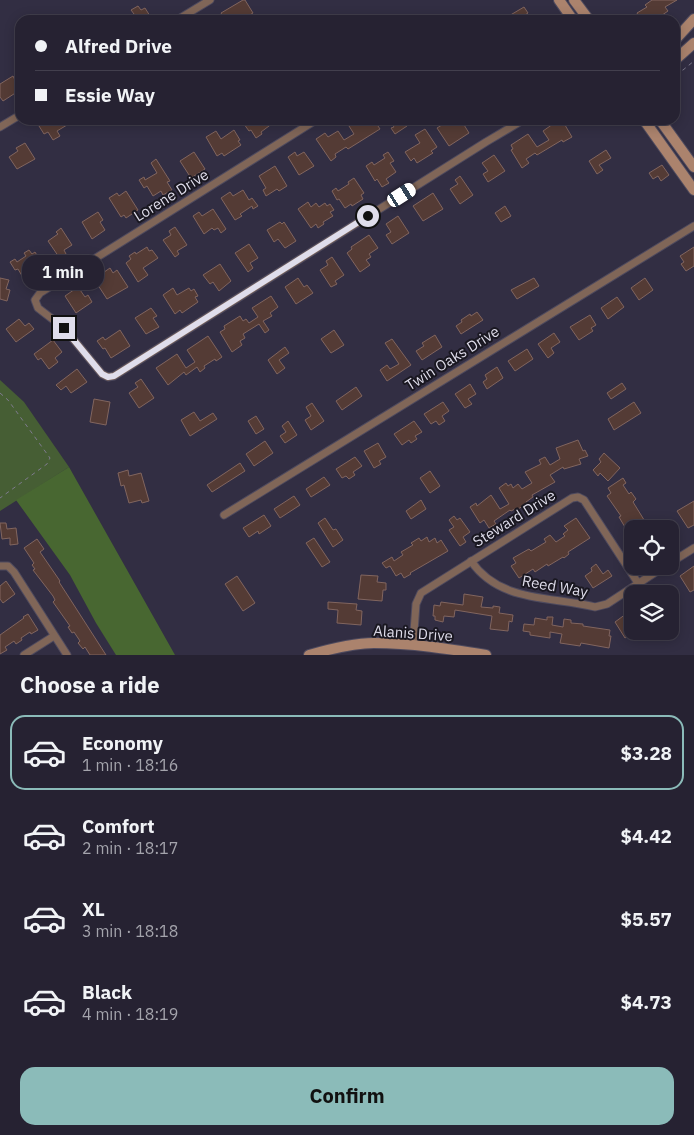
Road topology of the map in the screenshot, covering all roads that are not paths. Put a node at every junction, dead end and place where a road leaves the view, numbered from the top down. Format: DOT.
graph roads {
  1 [pos="559,0"];
  2 [pos="574,0"];
  3 [pos="206,1"];
  4 [pos="185,15"];
  5 [pos="570,15"];
  6 [pos="585,15"];
  7 [pos="694,19"];
  8 [pos="680,34"];
  9 [pos="694,43"];
  10 [pos="680,56"];
  11 [pos="15,118"];
  12 [pos="308,125"];
  13 [pos="511,125"];
  14 [pos="514,125"];
  15 [pos="648,125"];
  16 [pos="664,125"];
  17 [pos="0,127"];
  18 [pos="506,130"];
  19 [pos="694,167"];
  20 [pos="694,190"];
  21 [pos="694,226"];
  22 [pos="224,514"];
  23 [pos="694,548"];
  24 [pos="679,557"];
  25 [pos="471,561"];
  26 [pos="1,566"];
  27 [pos="651,575"];
  28 [pos="638,583"];
  29 [pos="54,636"];
  30 [pos="413,645"];
  31 [pos="24,655"];
  32 [pos="67,655"];
  33 [pos="309,655"];
  34 [pos="486,655"];
  1 -- 5 [label="main road"];
  2 -- 6 [label="main road"];
  3 -- 4 [label="street"];
  7 -- 8 [label="main road"];
  9 -- 10 [label="main road"];
  11 -- 17 [label="street"];
  12 -- 18 [label="street, Lorene Drive"];
  13 -- 18 [label="street"];
  14 -- 18 [label="street"];
  15 -- 20 [label="main road"];
  16 -- 19 [label="main road"];
  21 -- 22 [label="street, Twin Oaks Drive"];
  23 -- 24 [label="street"];
  25 -- 28 [label="street, Reed Way"];
  25 -- 28 [label="street, Steward Drive"];
  25 -- 30 [label="street, Steward Drive"];
  26 -- 29 [label="street"];
  27 -- 28 [label="street, Reed Way"];
  29 -- 31 [label="street"];
  29 -- 32 [label="street"];
  30 -- 33 [label="main road, Alanis Drive"];
  30 -- 34 [label="main road, Alanis Drive"];
}
